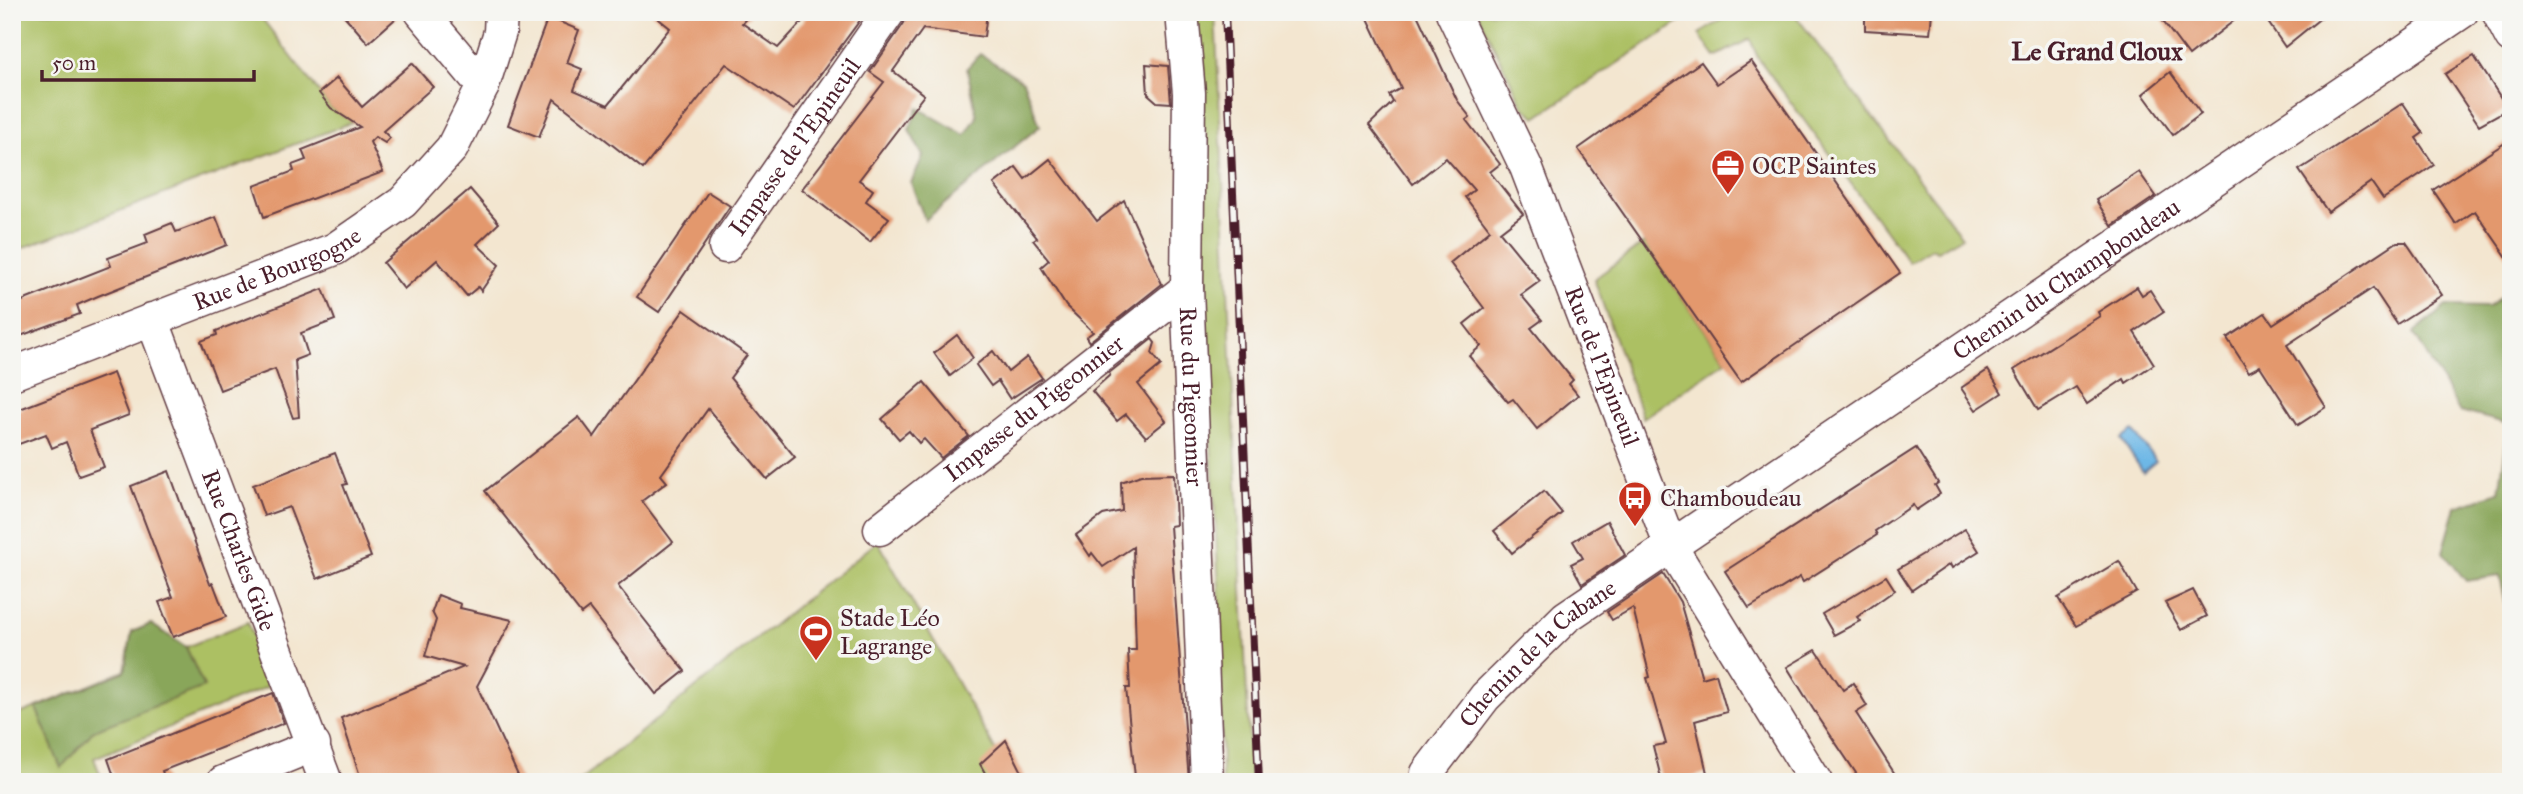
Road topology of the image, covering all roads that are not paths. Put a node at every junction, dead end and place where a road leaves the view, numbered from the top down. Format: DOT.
graph roads {
  1 [pos="421,12"];
  2 [pos="501,12"];
  3 [pos="889,12"];
  4 [pos="1182,12"];
  5 [pos="1452,12"];
  6 [pos="2462,12"];
  7 [pos="2498,12"];
  8 [pos="2511,37"];
  9 [pos="484,86"];
  10 [pos="726,247"];
  11 [pos="1187,288"];
  12 [pos="152,319"];
  13 [pos="12,374"];
  14 [pos="880,529"];
  15 [pos="1671,547"];
  16 [pos="314,746"];
  17 [pos="223,782"];
  18 [pos="326,782"];
  19 [pos="1207,782"];
  20 [pos="1427,782"];
  21 [pos="1816,782"];
  1 -- 9 [label="street"];
  2 -- 9 [label="street, Rue de Bourgogne"];
  3 -- 10 [label="street, Impasse de l'Epineuil"];
  4 -- 11 [label="street, Rue du Pigeonnier"];
  5 -- 15 [label="street, Rue de l'Epineuil"];
  6 -- 15 [label="street, Chemin du Champboudeau"];
  7 -- 8 [label="street"];
  9 -- 12 [label="street, Rue de Bourgogne"];
  11 -- 14 [label="street, Impasse du Pigeonnier"];
  11 -- 19 [label="street, Rue du Pigeonnier"];
  12 -- 13 [label="street, Rue de Bourgogne"];
  12 -- 16 [label="street, Rue Charles Gide"];
  15 -- 20 [label="street, Chemin de la Cabane"];
  15 -- 21 [label="street, Rue de l'Epineuil"];
  16 -- 17 [label="street"];
  16 -- 18 [label="street, Rue Charles Gide"];
}
